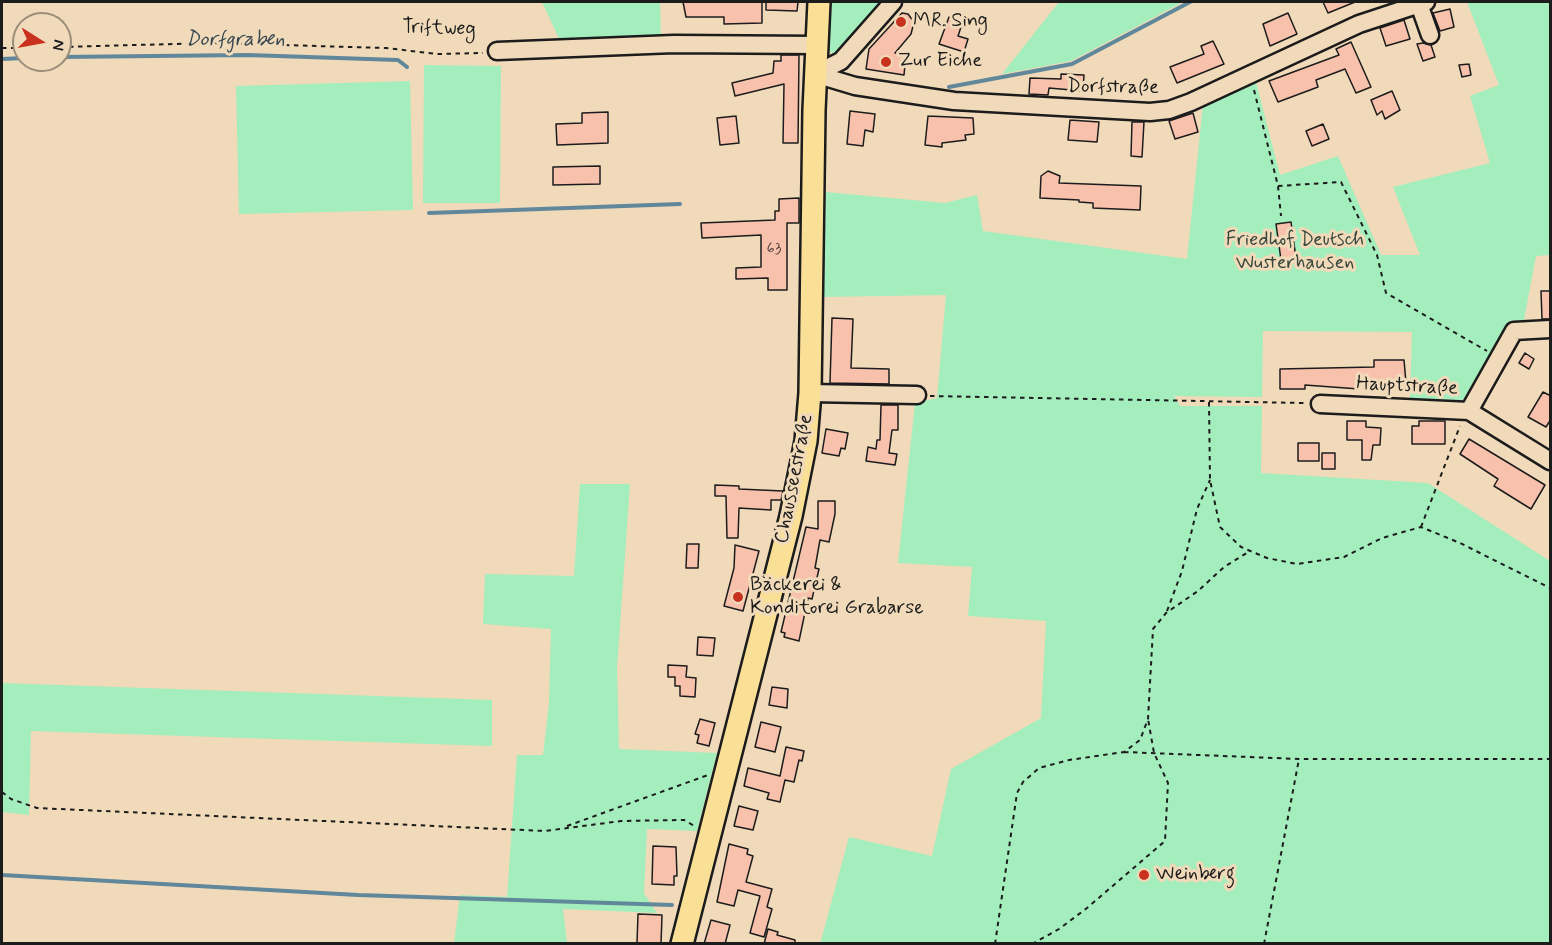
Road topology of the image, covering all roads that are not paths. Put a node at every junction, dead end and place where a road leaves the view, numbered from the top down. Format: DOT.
graph roads {
  1 [pos="819,2"];
  2 [pos="893,2"];
  3 [pos="1423,3"];
  4 [pos="1430,35"];
  5 [pos="816,45"];
  6 [pos="496,51"];
  7 [pos="815,74"];
  8 [pos="1551,329"];
  9 [pos="810,393"];
  10 [pos="917,395"];
  11 [pos="1320,404"];
  12 [pos="1469,411"];
  13 [pos="1551,461"];
  14 [pos="682,944"];
  1 -- 5 [label="main road, Chausseestraße"];
  2 -- 7 [label="street"];
  3 -- 4 [label="street"];
  3 -- 7 [label="street, Dorfstraße"];
  5 -- 6 [label="street, Triftweg"];
  5 -- 7 [label="main road, Chausseestraße"];
  7 -- 9 [label="main road, Chausseestraße"];
  8 -- 12 [label="street"];
  9 -- 10 [label="street"];
  9 -- 14 [label="main road, Chausseestraße"];
  11 -- 12 [label="street, Hauptstraße"];
  12 -- 13 [label="street, Hauptstraße"];
}
